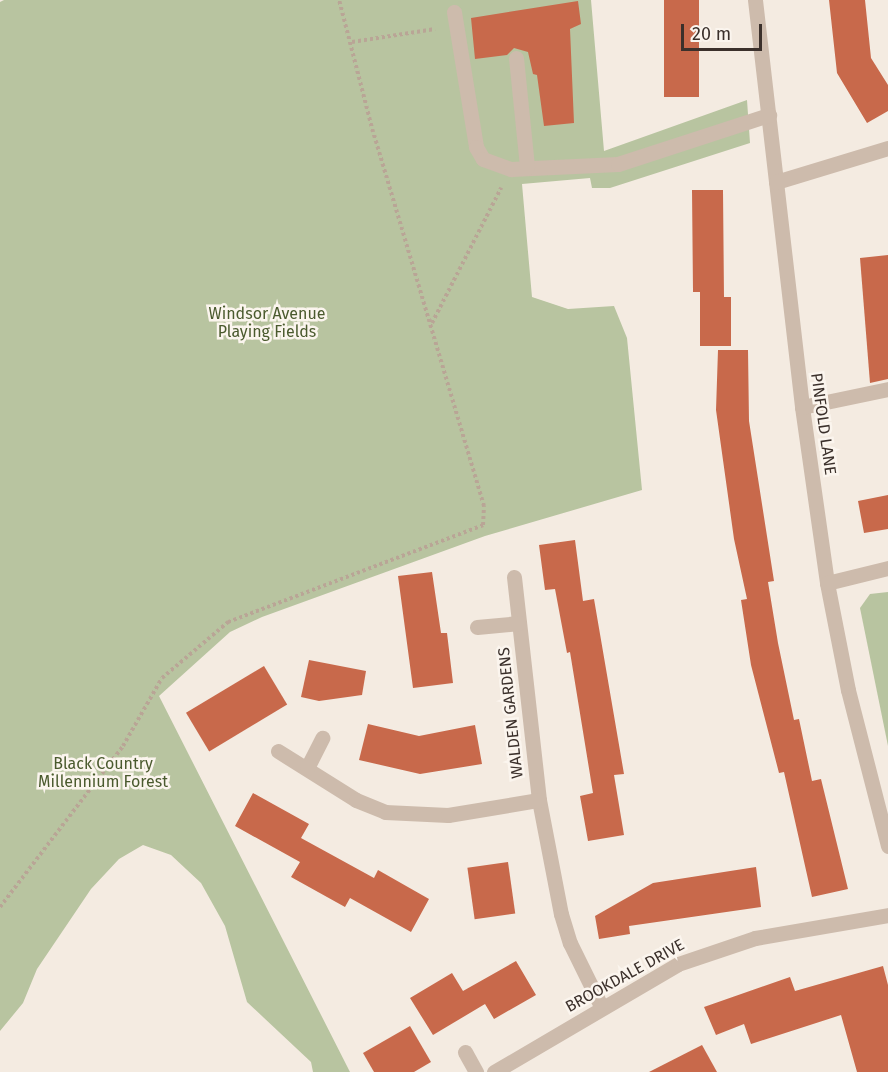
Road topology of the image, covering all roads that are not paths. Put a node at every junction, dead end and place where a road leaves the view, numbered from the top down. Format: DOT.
graph roads {
  1 [pos="755,0"];
  2 [pos="455,19"];
  3 [pos="516,58"];
  4 [pos="769,115"];
  5 [pos="888,148"];
  6 [pos="527,168"];
  7 [pos="776,182"];
  8 [pos="888,389"];
  9 [pos="802,407"];
  10 [pos="888,568"];
  11 [pos="514,577"];
  12 [pos="827,583"];
  13 [pos="519,623"];
  14 [pos="477,627"];
  15 [pos="322,738"];
  16 [pos="278,751"];
  17 [pos="307,768"];
  18 [pos="539,800"];
  19 [pos="888,846"];
  20 [pos="888,915"];
  21 [pos="602,1008"];
  22 [pos="465,1052"];
  23 [pos="476,1072"];
  24 [pos="494,1072"];
  1 -- 4 [label="street, PINFOLD LANE"];
  2 -- 6 [label="street"];
  3 -- 6 [label="street"];
  4 -- 6 [label="street"];
  4 -- 7 [label="street, PINFOLD LANE"];
  5 -- 7 [label="street"];
  7 -- 9 [label="street, PINFOLD LANE"];
  8 -- 9 [label="street"];
  9 -- 12 [label="street, PINFOLD LANE"];
  10 -- 12 [label="street"];
  11 -- 13 [label="street, WALDEN GARDENS"];
  12 -- 19 [label="street, PINFOLD LANE"];
  13 -- 14 [label="street, WALDEN GARDENS"];
  13 -- 18 [label="street, WALDEN GARDENS"];
  15 -- 17 [label="street"];
  16 -- 17 [label="street, WALDEN GARDENS"];
  17 -- 18 [label="street, WALDEN GARDENS"];
  18 -- 21 [label="street, WALDEN GARDENS"];
  20 -- 21 [label="street, BROOKDALE DRIVE"];
  21 -- 24 [label="street, BROOKDALE DRIVE"];
  22 -- 23 [label="street"];
}
